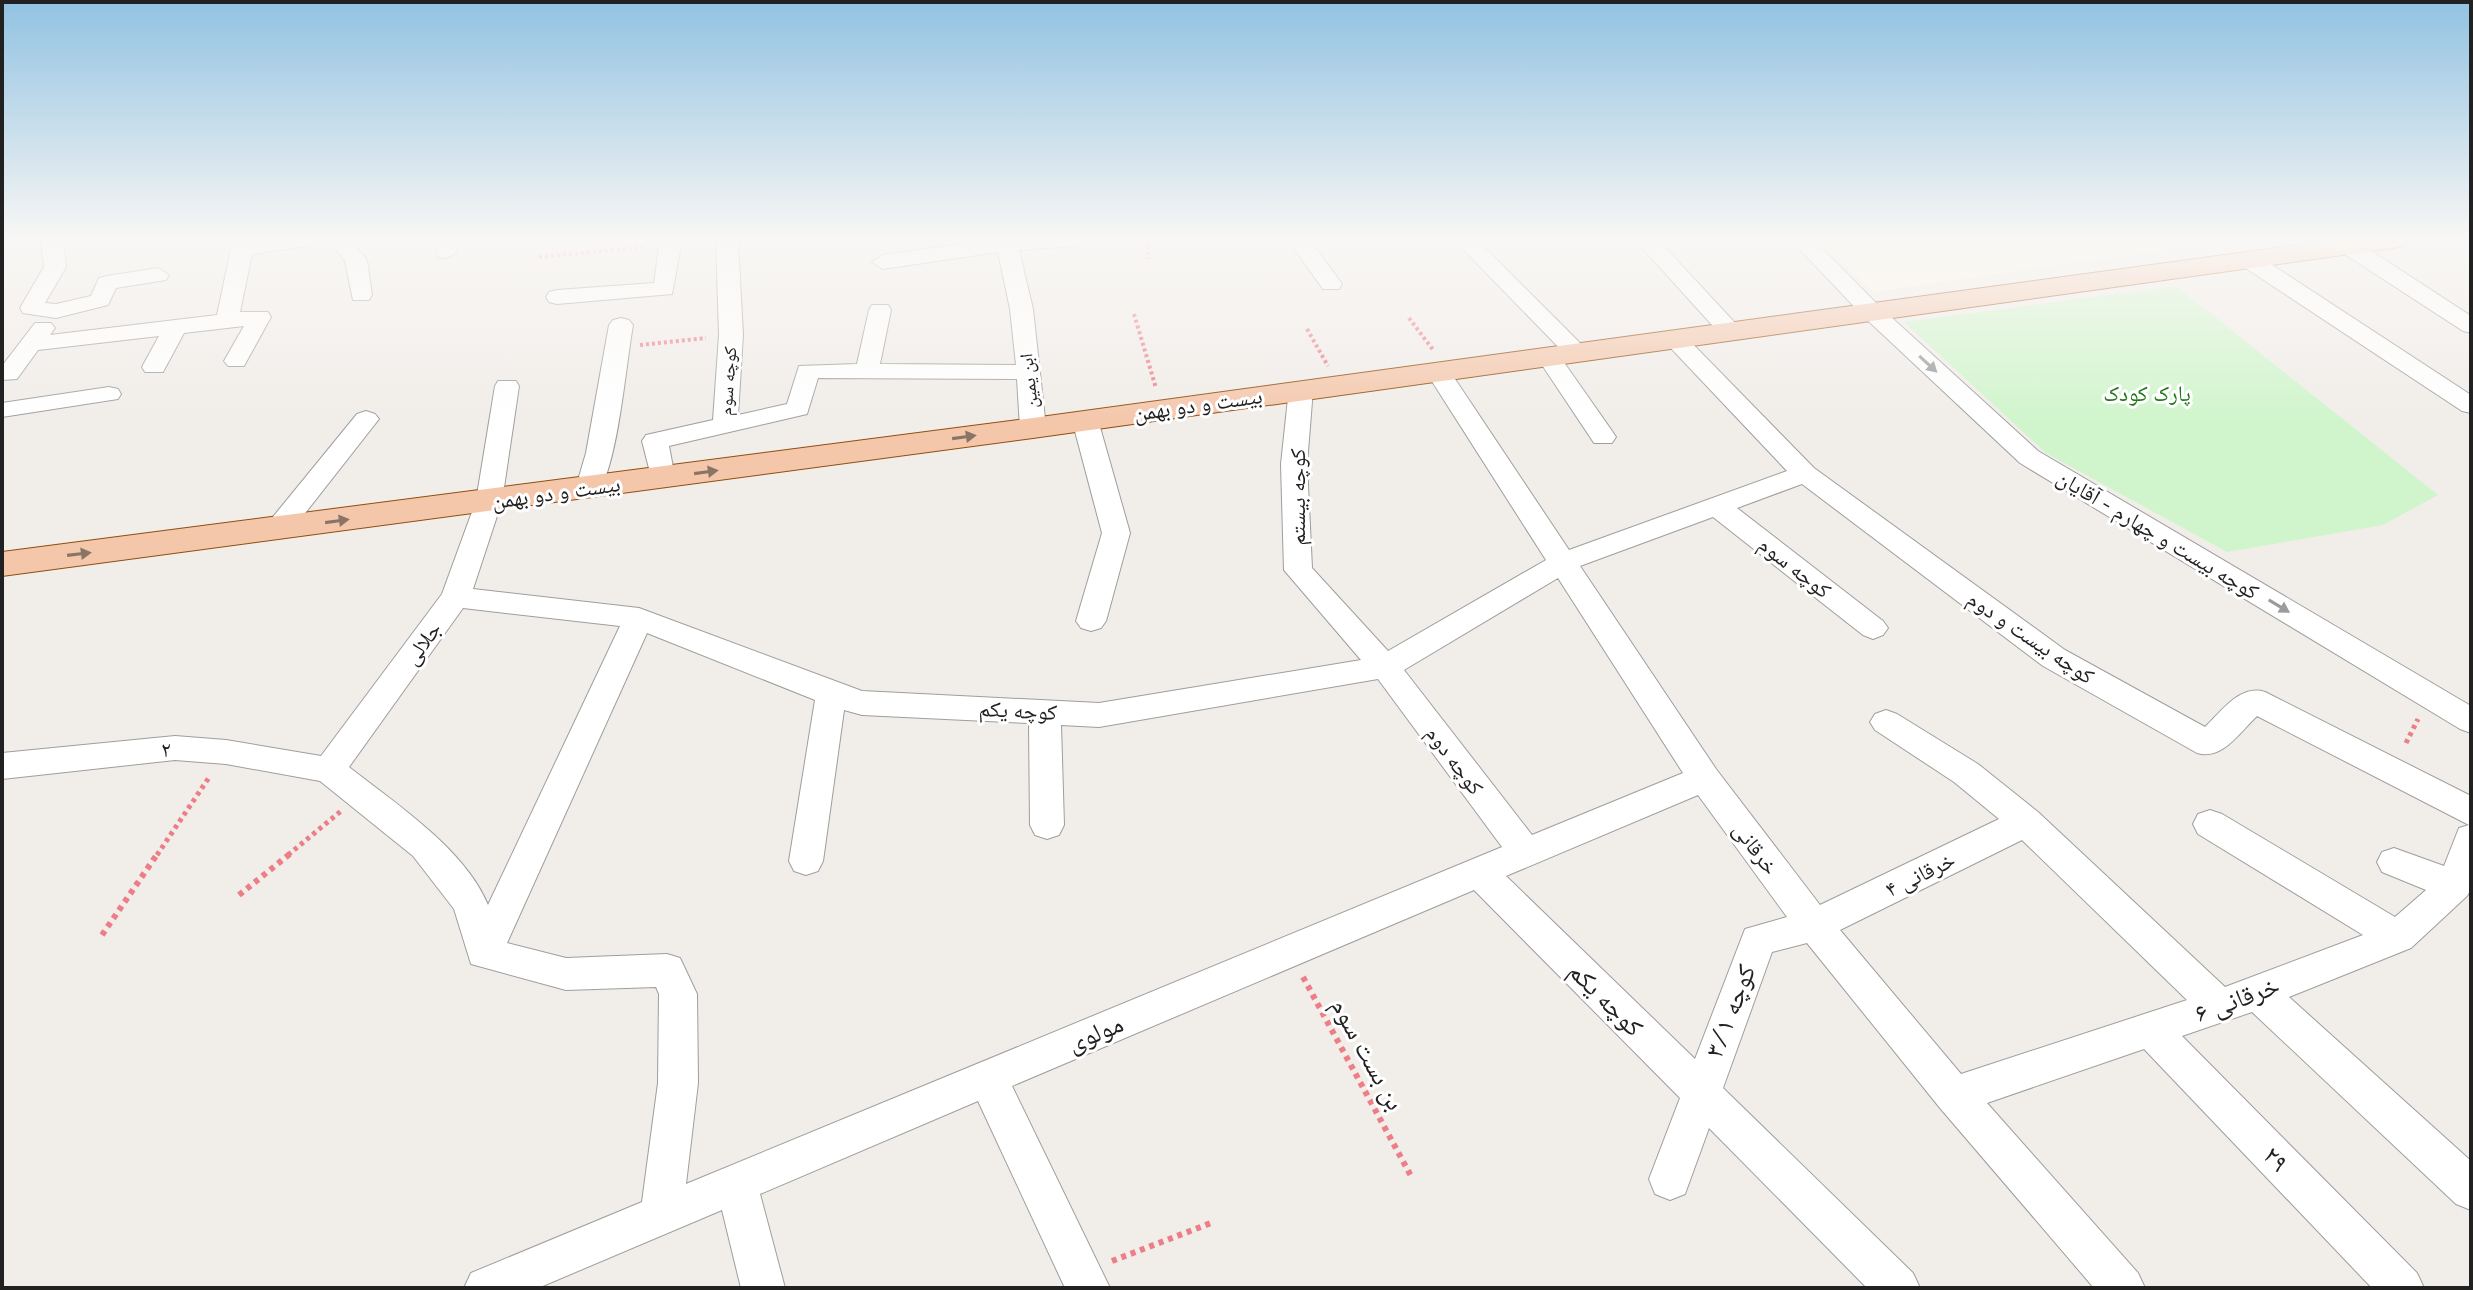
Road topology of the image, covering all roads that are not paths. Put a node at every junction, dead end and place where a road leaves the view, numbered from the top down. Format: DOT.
graph roads {
  1 [pos="36,300"];
  2 [pos="99,300"];
  3 [pos="231,300"];
  4 [pos="730,300"];
  5 [pos="1016,300"];
  6 [pos="1516,300"];
  7 [pos="1702,300"];
  8 [pos="1861,300"];
  9 [pos="1951,300"];
  10 [pos="2310,300"];
  11 [pos="2431,300"];
  12 [pos="880,310"];
  13 [pos="56,311"];
  14 [pos="1871,311"];
  15 [pos="227,321"];
  16 [pos="2471,326"];
  17 [pos="175,327"];
  18 [pos="1730,331"];
  19 [pos="620,336"];
  20 [pos="1674,338"];
  21 [pos="31,344"];
  22 [pos="1562,354"];
  23 [pos="236,361"];
  24 [pos="154,367"];
  25 [pos="867,371"];
  26 [pos="1029,372"];
  27 [pos="1444,372"];
  28 [pos="8,374"];
  29 [pos="507,386"];
  30 [pos="1301,389"];
  31 [pos="109,394"];
  32 [pos="2471,406"];
  33 [pos="2,410"];
  34 [pos="366,419"];
  35 [pos="1085,420"];
  36 [pos="725,427"];
  37 [pos="1033,428"];
  38 [pos="1603,437"];
  39 [pos="1805,474"];
  40 [pos="662,478"];
  41 [pos="589,487"];
  42 [pos="489,501"];
  43 [pos="1716,506"];
  44 [pos="278,529"];
  45 [pos="1564,562"];
  46 [pos="2,564"];
  47 [pos="456,597"];
  48 [pos="639,618"];
  49 [pos="1091,621"];
  50 [pos="1873,628"];
  51 [pos="1385,667"];
  52 [pos="831,694"];
  53 [pos="1045,712"];
  54 [pos="2471,721"];
  55 [pos="1886,722"];
  56 [pos="2,766"];
  57 [pos="329,770"];
  58 [pos="1704,778"];
  59 [pos="2471,812"];
  60 [pos="2026,822"];
  61 [pos="2210,824"];
  62 [pos="1047,825"];
  63 [pos="2471,838"];
  64 [pos="1525,852"];
  65 [pos="806,861"];
  66 [pos="2394,862"];
  67 [pos="1479,872"];
  68 [pos="2455,886"];
  69 [pos="1814,925"];
  70 [pos="2398,937"];
  71 [pos="484,953"];
  72 [pos="2258,993"];
  73 [pos="2219,1006"];
  74 [pos="2150,1029"];
  75 [pos="988,1079"];
  76 [pos="1700,1091"];
  77 [pos="1954,1095"];
  78 [pos="1670,1179"];
  79 [pos="736,1182"];
  80 [pos="2471,1189"];
  81 [pos="661,1214"];
  82 [pos="1085,1280"];
  83 [pos="486,1288"];
  84 [pos="763,1288"];
  85 [pos="1898,1288"];
  86 [pos="2123,1288"];
  87 [pos="2402,1288"];
  1 -- 13 [label="street"];
  2 -- 13 [label="street"];
  3 -- 15 [label="street"];
  4 -- 36 [label="street, کوچه سوم"];
  5 -- 26 [label="street, ابن یمین"];
  6 -- 22 [label="street"];
  7 -- 18 [label="street"];
  8 -- 14 [label="street, کوچه بیست و چهارم - آقایان"];
  9 -- 14 [label="main road, بیست و دو بهمن"];
  10 -- 32 [label="street"];
  11 -- 16 [label="street"];
  12 -- 25 [label="street"];
  13 -- 21 [label="street"];
  14 -- 18 [label="main road, بیست و دو بهمن"];
  14 -- 54 [label="street, کوچه بیست و چهارم - آقایان, one-way"];
  15 -- 17 [label="street"];
  15 -- 23 [label="street"];
  17 -- 21 [label="street"];
  17 -- 24 [label="street"];
  18 -- 20 [label="main road, بیست و دو بهمن"];
  19 -- 41 [label="street"];
  20 -- 22 [label="main road, بیست و دو بهمن"];
  20 -- 39 [label="street, کوچه بیست و دوم"];
  21 -- 28 [label="street"];
  22 -- 27 [label="main road, بیست و دو بهمن"];
  22 -- 38 [label="street"];
  25 -- 26 [label="street"];
  25 -- 36 [label="street"];
  26 -- 37 [label="street, ابن یمین"];
  27 -- 30 [label="main road, بیست و دو بهمن"];
  27 -- 45 [label="street, خرقانی"];
  29 -- 42 [label="street, جلالی"];
  30 -- 35 [label="main road, بیست و دو بهمن"];
  30 -- 51 [label="street, کوچه بیستم"];
  31 -- 33 [label="street"];
  34 -- 44 [label="street"];
  35 -- 37 [label="main road, بیست و دو بهمن"];
  35 -- 49 [label="street"];
  36 -- 40 [label="street"];
  40 -- 37 [label="main road, بیست و دو بهمن, one-way"];
  39 -- 43 [label="street"];
  39 -- 59 [label="street, کوچه بیست و دوم"];
  40 -- 41 [label="main road, بیست و دو بهمن"];
  41 -- 42 [label="main road, بیست و دو بهمن"];
  44 -- 42 [label="main road, بیست و دو بهمن, one-way"];
  42 -- 47 [label="street, جلالی"];
  43 -- 45 [label="street"];
  43 -- 50 [label="street, کوچه سوم"];
  46 -- 44 [label="main road, بیست و دو بهمن, one-way"];
  45 -- 51 [label="street, کوچه یکم"];
  45 -- 58 [label="street, خرقانی"];
  47 -- 48 [label="street, کوچه یکم"];
  47 -- 57 [label="street, جلالی"];
  48 -- 52 [label="street, کوچه یکم"];
  48 -- 71 [label="street"];
  51 -- 53 [label="street, کوچه یکم"];
  51 -- 64 [label="street, کوچه دوم"];
  52 -- 53 [label="street, کوچه یکم"];
  52 -- 65 [label="street"];
  53 -- 62 [label="street"];
  55 -- 60 [label="street"];
  56 -- 57 [label="street, ۲"];
  57 -- 71 [label="street"];
  58 -- 64 [label="street, مولوی"];
  58 -- 69 [label="street, خرقانی"];
  60 -- 69 [label="street, خرقانی ۴"];
  60 -- 73 [label="street"];
  61 -- 70 [label="street"];
  63 -- 68 [label="street, خرقانی ۶"];
  64 -- 67 [label="street, مولوی"];
  66 -- 68 [label="street"];
  67 -- 75 [label="street, مولوی"];
  67 -- 76 [label="street, کوچه یکم"];
  68 -- 70 [label="street, خرقانی ۶"];
  69 -- 76 [label="street, کوچه ۳/۱"];
  69 -- 77 [label="street, خرقانی"];
  70 -- 72 [label="street, خرقانی ۶"];
  71 -- 81 [label="street"];
  72 -- 73 [label="street, خرقانی ۶"];
  72 -- 80 [label="street"];
  73 -- 74 [label="street, خرقانی ۶"];
  74 -- 77 [label="street, خرقانی ۶"];
  74 -- 87 [label="street, ۲۹"];
  75 -- 79 [label="street, مولوی"];
  75 -- 82 [label="street"];
  76 -- 78 [label="street"];
  76 -- 85 [label="street, کوچه یکم"];
  77 -- 86 [label="street, خرقانی"];
  79 -- 81 [label="street, مولوی"];
  79 -- 84 [label="street"];
  81 -- 83 [label="street, مولوی"];
}
